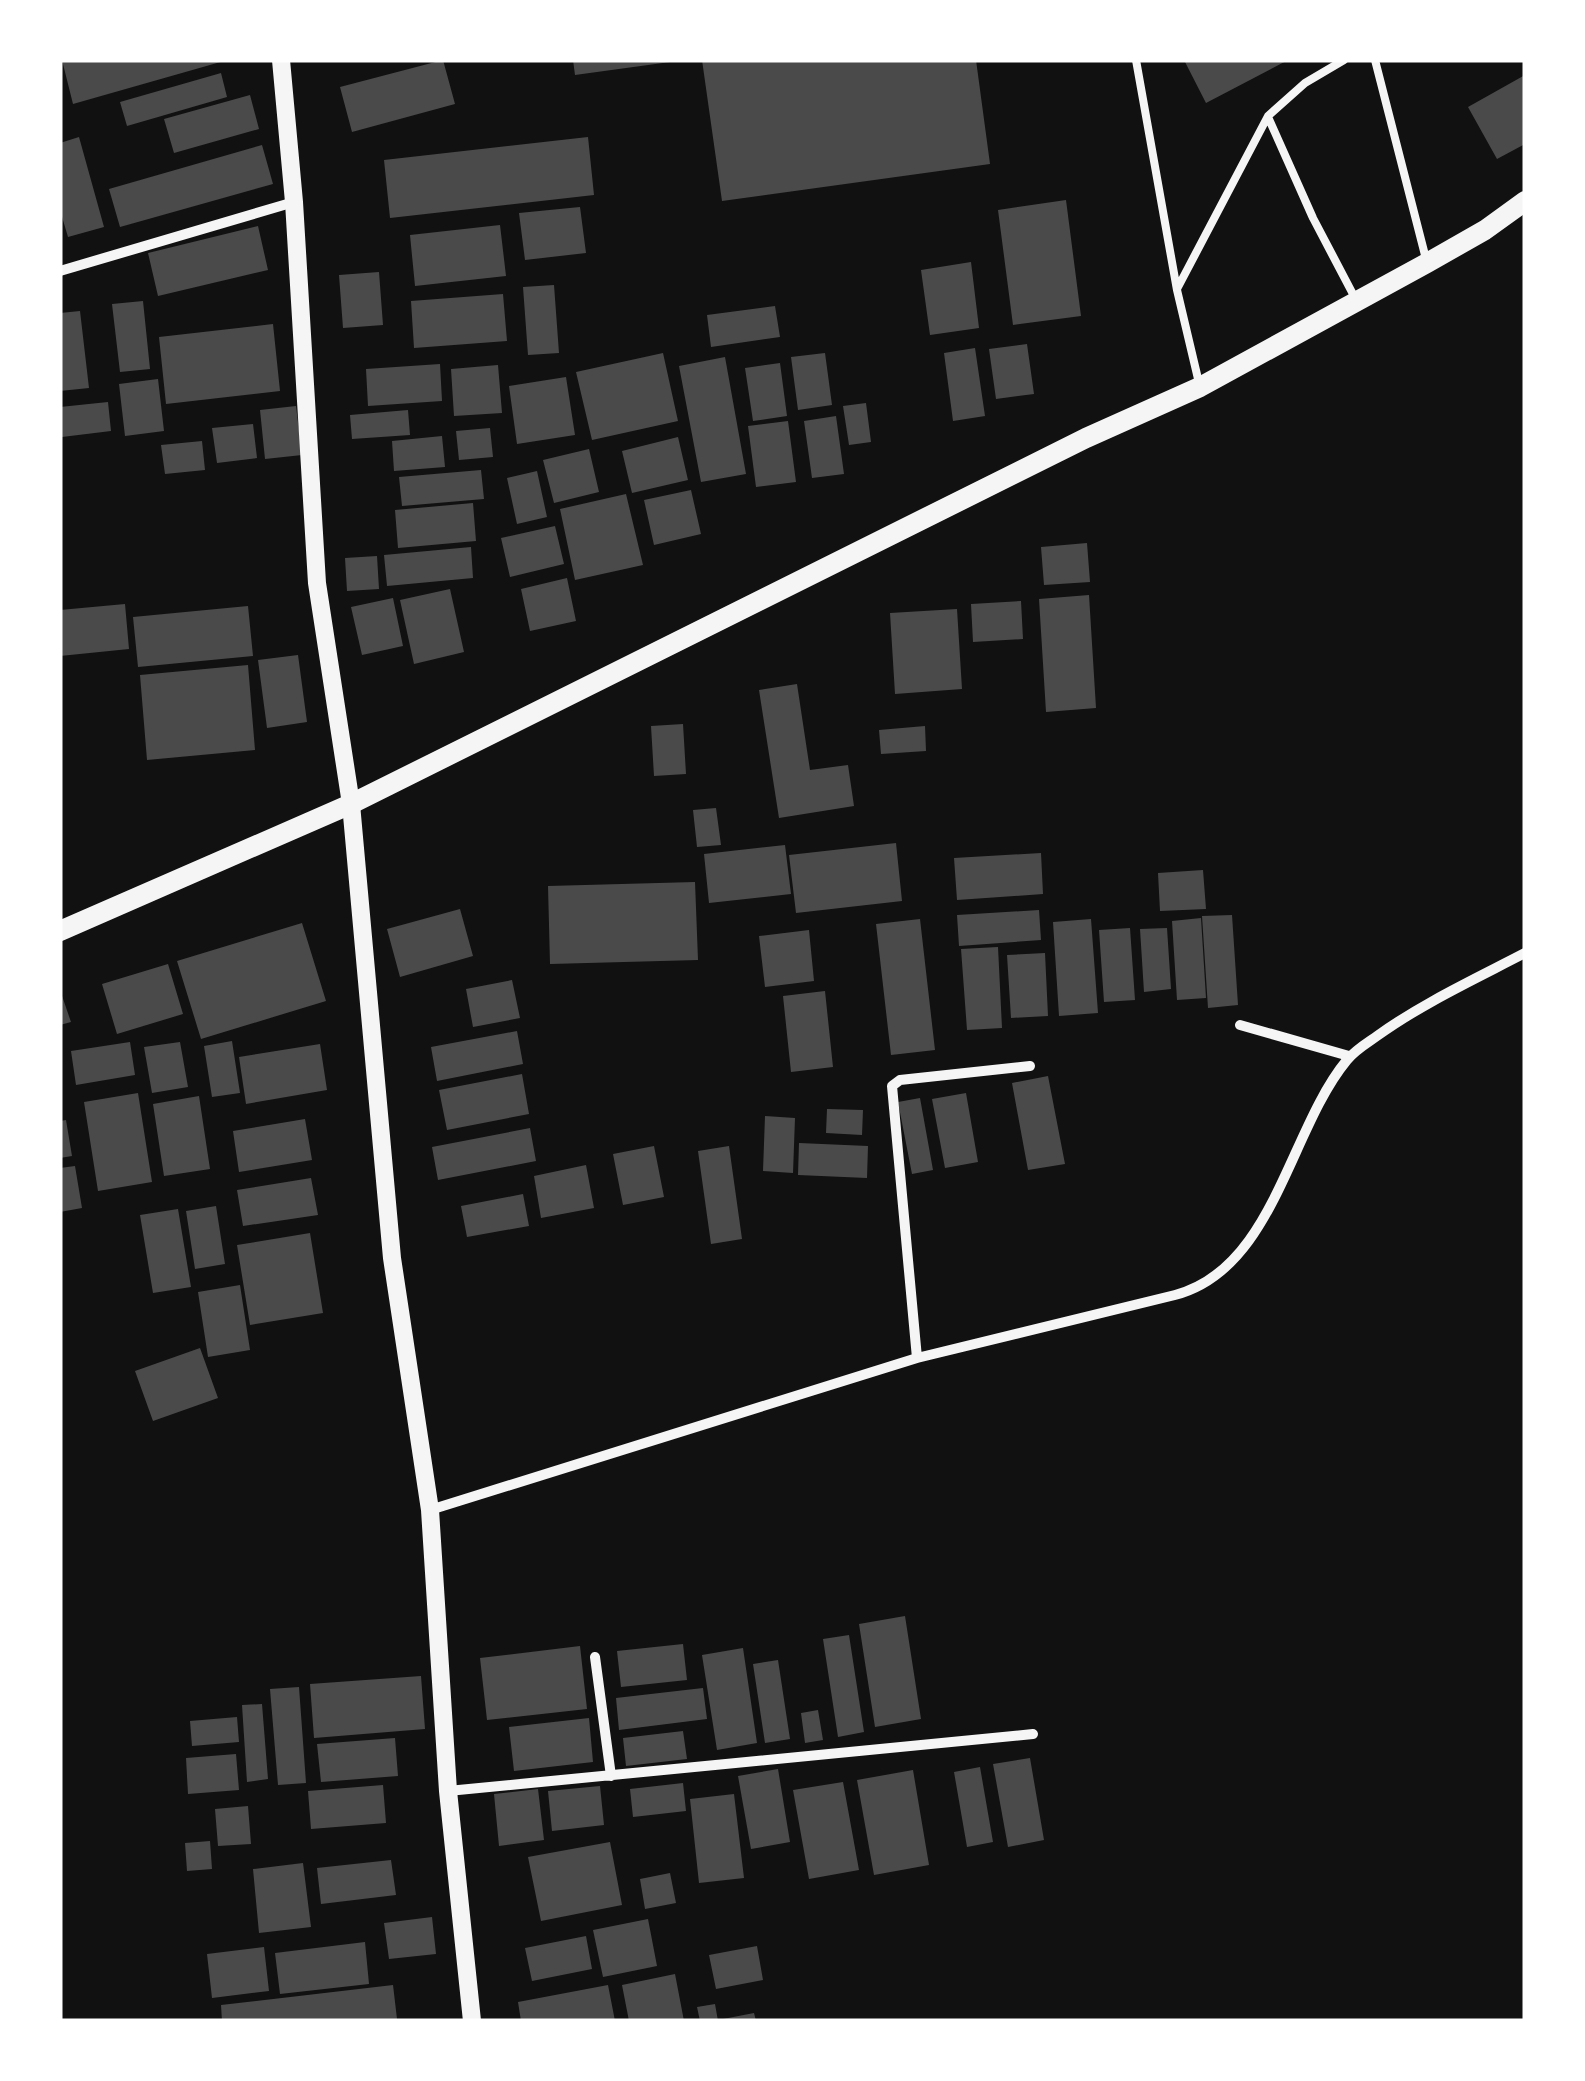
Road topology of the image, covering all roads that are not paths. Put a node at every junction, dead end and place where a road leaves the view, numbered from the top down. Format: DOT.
graph roads {
  1 [pos="281,60"];
  2 [pos="1136,60"];
  3 [pos="1344,60"];
  4 [pos="1375,60"];
  5 [pos="1268,116"];
  6 [pos="1525,201"];
  7 [pos="294,202"];
  8 [pos="1427,263"];
  9 [pos="60,272"];
  10 [pos="1177,290"];
  11 [pos="1357,302"];
  12 [pos="1200,388"];
  13 [pos="351,804"];
  14 [pos="60,931"];
  15 [pos="1525,954"];
  16 [pos="1240,1025"];
  17 [pos="1349,1056"];
  18 [pos="1030,1066"];
  19 [pos="917,1358"];
  20 [pos="430,1519"];
  21 [pos="595,1657"];
  22 [pos="1033,1734"];
  23 [pos="611,1776"];
  24 [pos="448,1791"];
  25 [pos="472,2021"];
  1 -- 7 [label="street"];
  2 -- 10 [label="lane"];
  3 -- 5 [label="lane"];
  4 -- 8 [label="lane"];
  5 -- 10 [label="lane"];
  5 -- 11 [label="lane"];
  6 -- 8 [label="main road"];
  7 -- 9 [label="street"];
  7 -- 13 [label="street"];
  8 -- 11 [label="main road"];
  10 -- 12 [label="lane"];
  11 -- 12 [label="main road"];
  12 -- 13 [label="main road"];
  13 -- 14 [label="main road"];
  13 -- 20 [label="street"];
  15 -- 17 [label="street"];
  16 -- 17 [label="street"];
  17 -- 19 [label="street"];
  18 -- 19 [label="street"];
  19 -- 20 [label="street"];
  20 -- 24 [label="street"];
  21 -- 23 [label="street"];
  22 -- 23 [label="street"];
  23 -- 24 [label="street"];
  24 -- 25 [label="street"];
}
